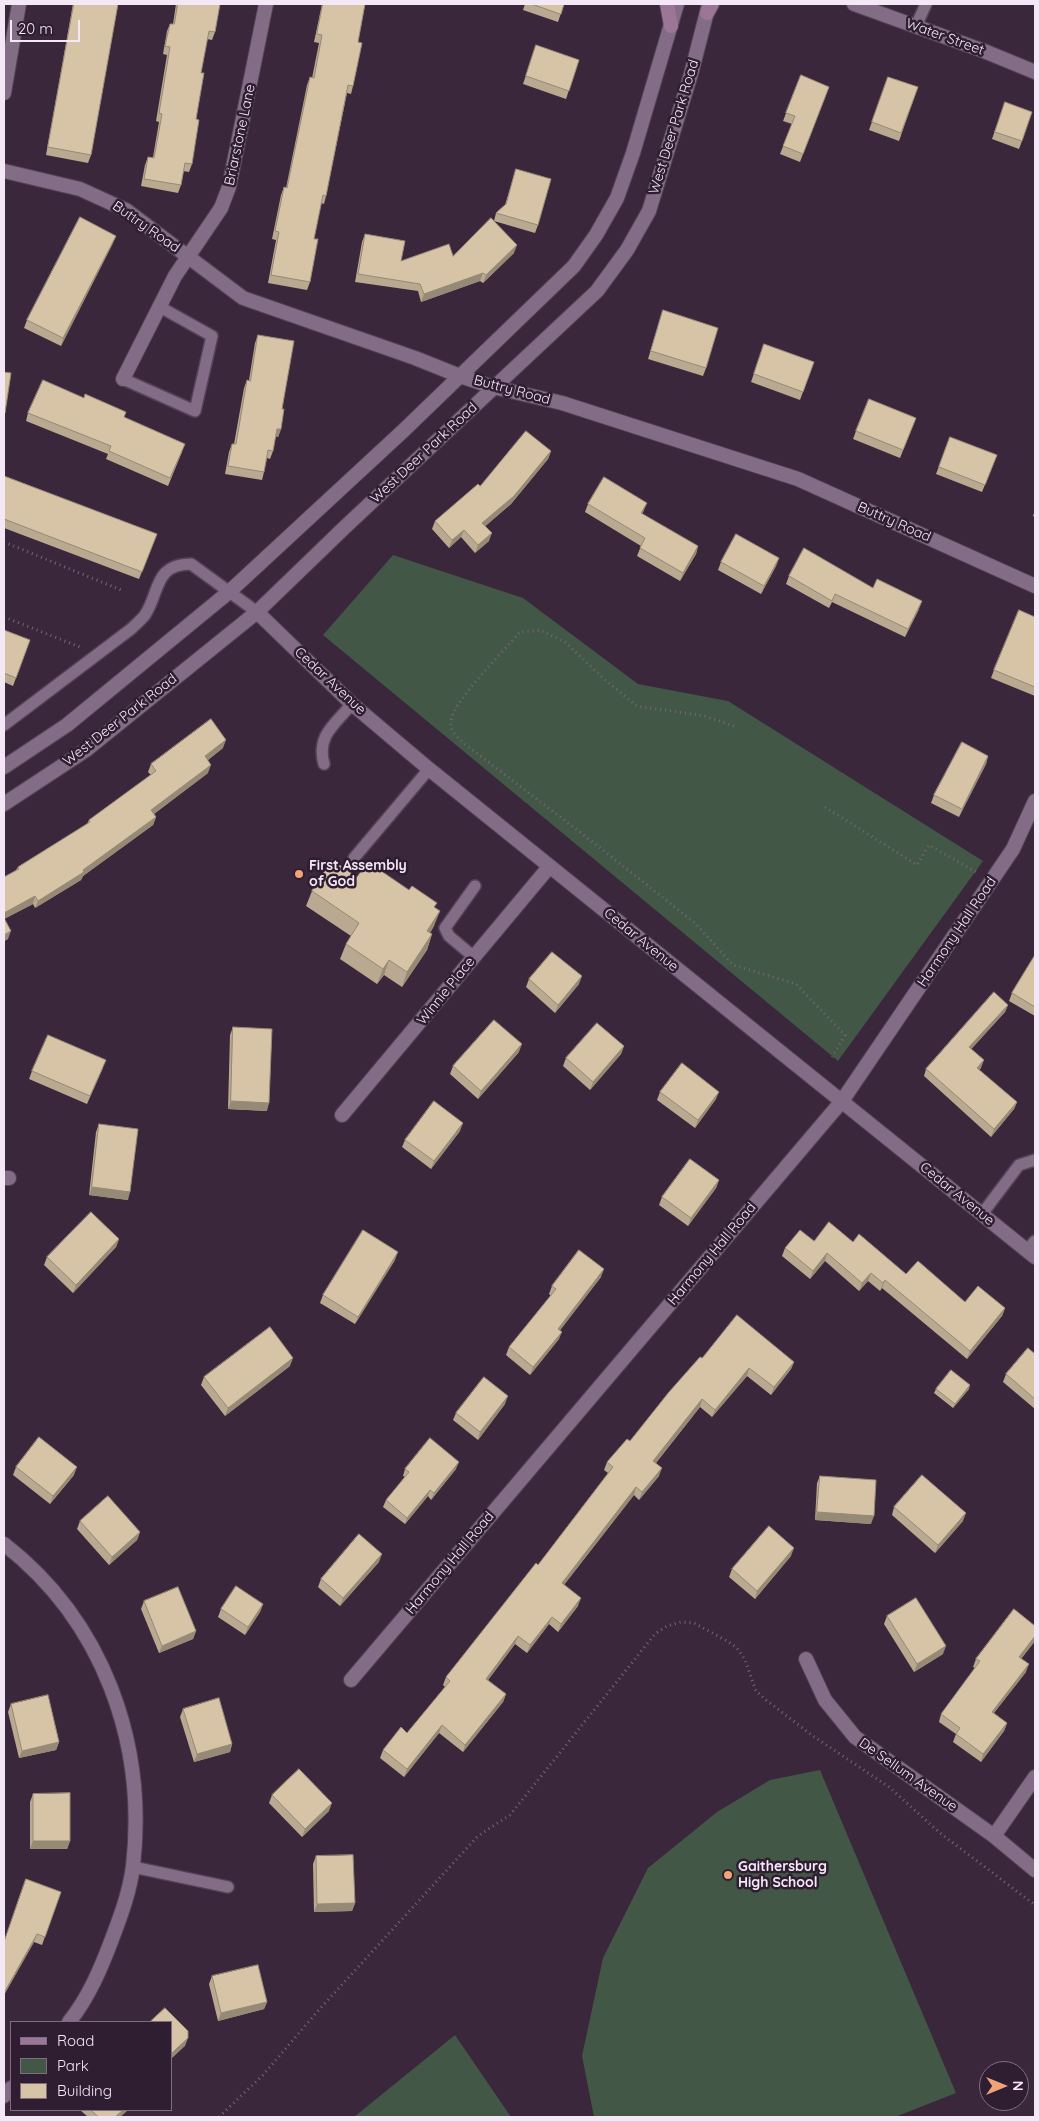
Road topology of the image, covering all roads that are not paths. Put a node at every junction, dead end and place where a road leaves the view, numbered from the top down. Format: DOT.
graph roads {
  1 [pos="19,4"];
  2 [pos="266,4"];
  3 [pos="667,4"];
  4 [pos="676,4"];
  5 [pos="854,4"];
  6 [pos="926,4"];
  7 [pos="709,7"];
  8 [pos="671,26"];
  9 [pos="916,26"];
  10 [pos="1035,72"];
  11 [pos="4,94"];
  12 [pos="4,171"];
  13 [pos="188,257"];
  14 [pos="160,307"];
  15 [pos="460,376"];
  16 [pos="123,379"];
  17 [pos="493,387"];
  18 [pos="1035,586"];
  19 [pos="229,592"];
  20 [pos="257,612"];
  21 [pos="352,704"];
  22 [pos="4,725"];
  23 [pos="324,764"];
  24 [pos="4,767"];
  25 [pos="430,769"];
  26 [pos="1035,801"];
  27 [pos="4,804"];
  28 [pos="354,858"];
  29 [pos="549,867"];
  30 [pos="474,886"];
  31 [pos="474,957"];
  32 [pos="842,1101"];
  33 [pos="342,1115"];
  34 [pos="1035,1160"];
  35 [pos="982,1214"];
  36 [pos="1033,1249"];
  37 [pos="4,1544"];
  38 [pos="806,1660"];
  39 [pos="351,1680"];
  40 [pos="1035,1777"];
  41 [pos="994,1836"];
  42 [pos="133,1867"];
  43 [pos="1035,1870"];
  44 [pos="228,1887"];
  45 [pos="70,2021"];
  1 -- 11 [label="street"];
  2 -- 13 [label="street, Briarstone Lane"];
  3 -- 8 [label="main road"];
  4 -- 8 [label="street, West Deer Park Road"];
  5 -- 9 [label="street, Water Street"];
  6 -- 9 [label="lane"];
  7 -- 17 [label="street, West Deer Park Road"];
  8 -- 15 [label="street, West Deer Park Road"];
  9 -- 10 [label="street, Water Street"];
  12 -- 13 [label="street, Buttry Road"];
  13 -- 14 [label="street, Briarstone Lane"];
  13 -- 15 [label="street, Buttry Road"];
  14 -- 16 [label="street, Briarstone Lane"];
  14 -- 16 [label="lane"];
  15 -- 17 [label="street, Buttry Road"];
  15 -- 19 [label="street, West Deer Park Road"];
  17 -- 18 [label="street, Buttry Road"];
  17 -- 20 [label="street, West Deer Park Road"];
  19 -- 20 [label="lane"];
  19 -- 22 [label="lane"];
  19 -- 24 [label="street, West Deer Park Road"];
  20 -- 21 [label="street, Cedar Avenue"];
  20 -- 27 [label="street, West Deer Park Road"];
  21 -- 23 [label="lane"];
  21 -- 25 [label="street, Cedar Avenue"];
  25 -- 28 [label="lane"];
  25 -- 29 [label="street, Cedar Avenue"];
  26 -- 32 [label="street, Harmony Hall Road"];
  29 -- 31 [label="street, Winnie Place"];
  29 -- 32 [label="street, Cedar Avenue"];
  30 -- 31 [label="lane"];
  31 -- 33 [label="street, Winnie Place"];
  32 -- 35 [label="street, Cedar Avenue"];
  32 -- 39 [label="street, Harmony Hall Road"];
  34 -- 35 [label="lane"];
  35 -- 36 [label="street, Cedar Avenue"];
  37 -- 42 [label="street"];
  38 -- 41 [label="street, De Sellum Avenue"];
  40 -- 41 [label="street"];
  41 -- 43 [label="street, De Sellum Avenue"];
  42 -- 44 [label="lane"];
  42 -- 45 [label="street"];
}
